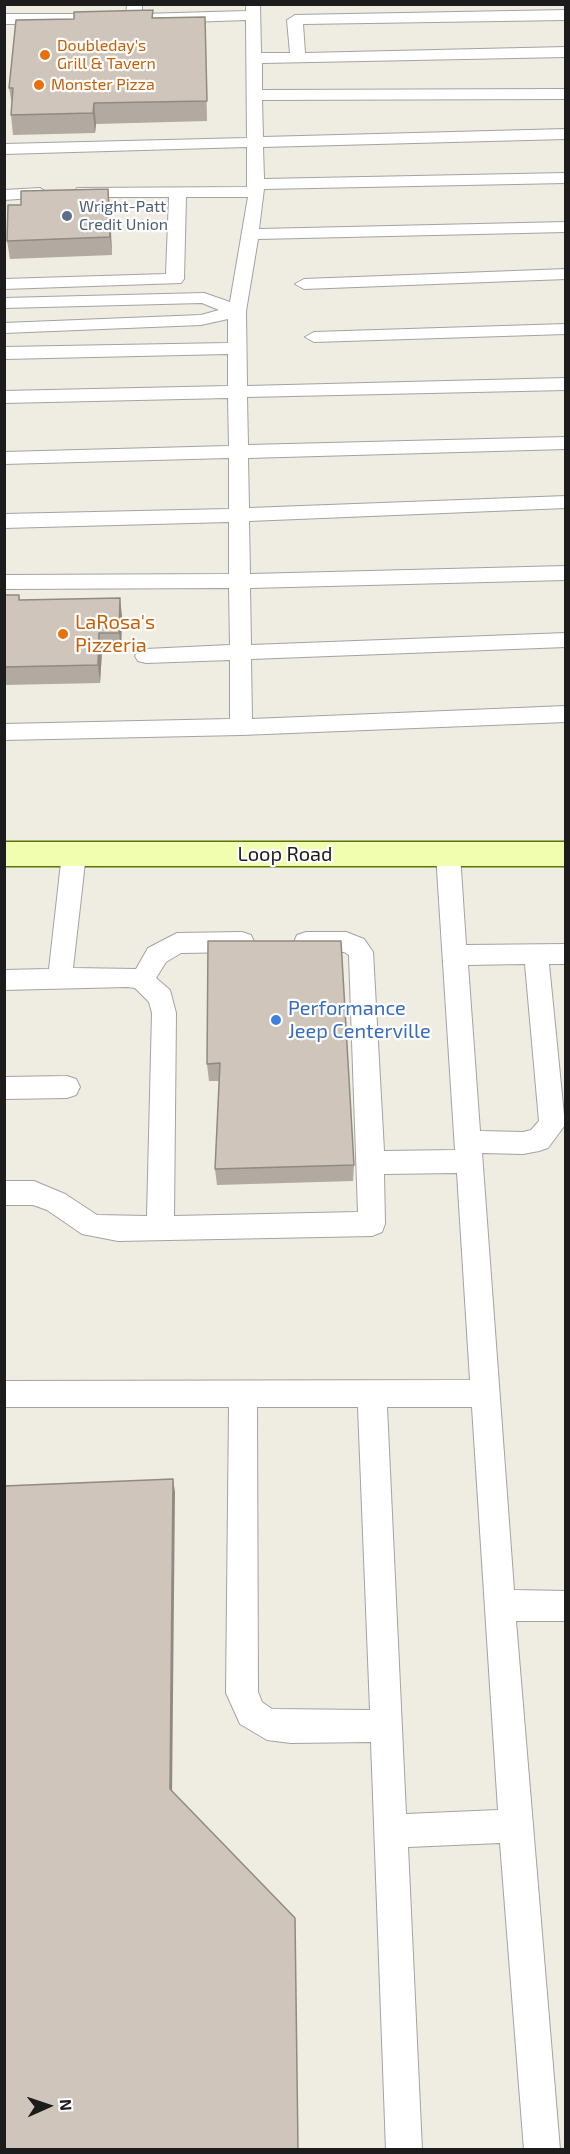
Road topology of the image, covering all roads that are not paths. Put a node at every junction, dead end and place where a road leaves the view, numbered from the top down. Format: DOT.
graph roads {
  1 [pos="253,10"];
  2 [pos="134,12"];
  3 [pos="566,15"];
  4 [pos="4,19"];
  5 [pos="566,52"];
  6 [pos="253,58"];
  7 [pos="298,58"];
  8 [pos="566,94"];
  9 [pos="254,95"];
  10 [pos="566,134"];
  11 [pos="255,142"];
  12 [pos="4,149"];
  13 [pos="566,178"];
  14 [pos="256,188"];
  15 [pos="83,192"];
  16 [pos="178,192"];
  17 [pos="40,194"];
  18 [pos="4,195"];
  19 [pos="566,228"];
  20 [pos="250,234"];
  21 [pos="566,274"];
  22 [pos="4,284"];
  23 [pos="304,284"];
  24 [pos="4,303"];
  25 [pos="237,310"];
  26 [pos="4,328"];
  27 [pos="566,329"];
  28 [pos="314,337"];
  29 [pos="237,348"];
  30 [pos="4,353"];
  31 [pos="566,384"];
  32 [pos="238,390"];
  33 [pos="4,397"];
  34 [pos="566,443"];
  35 [pos="238,452"];
  36 [pos="4,458"];
  37 [pos="566,502"];
  38 [pos="239,515"];
  39 [pos="4,521"];
  40 [pos="566,573"];
  41 [pos="239,581"];
  42 [pos="4,582"];
  43 [pos="566,640"];
  44 [pos="240,654"];
  45 [pos="146,656"];
  46 [pos="566,714"];
  47 [pos="241,727"];
  48 [pos="4,732"];
  49 [pos="4,854"];
  50 [pos="74,854"];
  51 [pos="448,854"];
  52 [pos="566,854"];
  53 [pos="536,954"];
  54 [pos="566,954"];
  55 [pos="454,955"];
  56 [pos="60,978"];
  57 [pos="4,980"];
  58 [pos="142,980"];
  59 [pos="66,1087"];
  60 [pos="4,1088"];
  61 [pos="468,1152"];
  62 [pos="371,1163"];
  63 [pos="4,1193"];
  64 [pos="160,1228"];
  65 [pos="484,1393"];
  66 [pos="4,1394"];
  67 [pos="243,1394"];
  68 [pos="372,1394"];
  69 [pos="500,1605"];
  70 [pos="566,1606"];
  71 [pos="387,1726"];
  72 [pos="515,1826"];
  73 [pos="392,1831"];
  74 [pos="404,2150"];
  75 [pos="542,2150"];
  1 -- 2 [label="lane"];
  1 -- 6 [label="lane"];
  2 -- 4 [label="lane"];
  3 -- 7 [label="lane"];
  5 -- 7 [label="lane"];
  6 -- 7 [label="lane"];
  6 -- 9 [label="lane"];
  8 -- 9 [label="lane"];
  9 -- 11 [label="lane"];
  10 -- 11 [label="lane"];
  11 -- 12 [label="lane"];
  11 -- 14 [label="lane"];
  13 -- 14 [label="lane"];
  14 -- 16 [label="lane"];
  14 -- 20 [label="lane"];
  15 -- 16 [label="lane"];
  16 -- 22 [label="lane"];
  17 -- 18 [label="lane"];
  19 -- 20 [label="lane"];
  20 -- 25 [label="lane"];
  21 -- 23 [label="lane"];
  24 -- 25 [label="lane"];
  25 -- 26 [label="lane"];
  25 -- 29 [label="lane"];
  27 -- 28 [label="lane"];
  29 -- 30 [label="lane"];
  29 -- 32 [label="lane"];
  31 -- 32 [label="lane"];
  32 -- 33 [label="lane"];
  32 -- 35 [label="lane"];
  34 -- 35 [label="lane"];
  35 -- 36 [label="lane"];
  35 -- 38 [label="lane"];
  37 -- 38 [label="lane"];
  38 -- 39 [label="lane"];
  38 -- 41 [label="lane"];
  40 -- 41 [label="lane"];
  41 -- 42 [label="lane"];
  41 -- 44 [label="lane"];
  43 -- 44 [label="lane"];
  44 -- 45 [label="lane"];
  44 -- 47 [label="lane"];
  46 -- 47 [label="lane"];
  47 -- 48 [label="lane"];
  49 -- 50 [label="street, Loop Road"];
  50 -- 51 [label="street, Loop Road"];
  50 -- 56 [label="lane"];
  51 -- 52 [label="street, Loop Road"];
  51 -- 55 [label="lane"];
  53 -- 54 [label="lane"];
  53 -- 55 [label="lane"];
  53 -- 61 [label="lane"];
  55 -- 61 [label="lane"];
  56 -- 57 [label="lane"];
  56 -- 58 [label="lane"];
  58 -- 62 [label="lane"];
  58 -- 64 [label="lane"];
  59 -- 60 [label="lane"];
  61 -- 62 [label="lane"];
  61 -- 65 [label="lane"];
  62 -- 64 [label="lane"];
  63 -- 64 [label="lane"];
  65 -- 68 [label="lane"];
  65 -- 69 [label="lane"];
  66 -- 67 [label="lane"];
  67 -- 68 [label="lane"];
  67 -- 71 [label="lane"];
  68 -- 71 [label="lane"];
  69 -- 70 [label="lane"];
  69 -- 72 [label="lane"];
  71 -- 73 [label="lane"];
  72 -- 73 [label="lane"];
  72 -- 75 [label="lane"];
  73 -- 74 [label="lane"];
}
